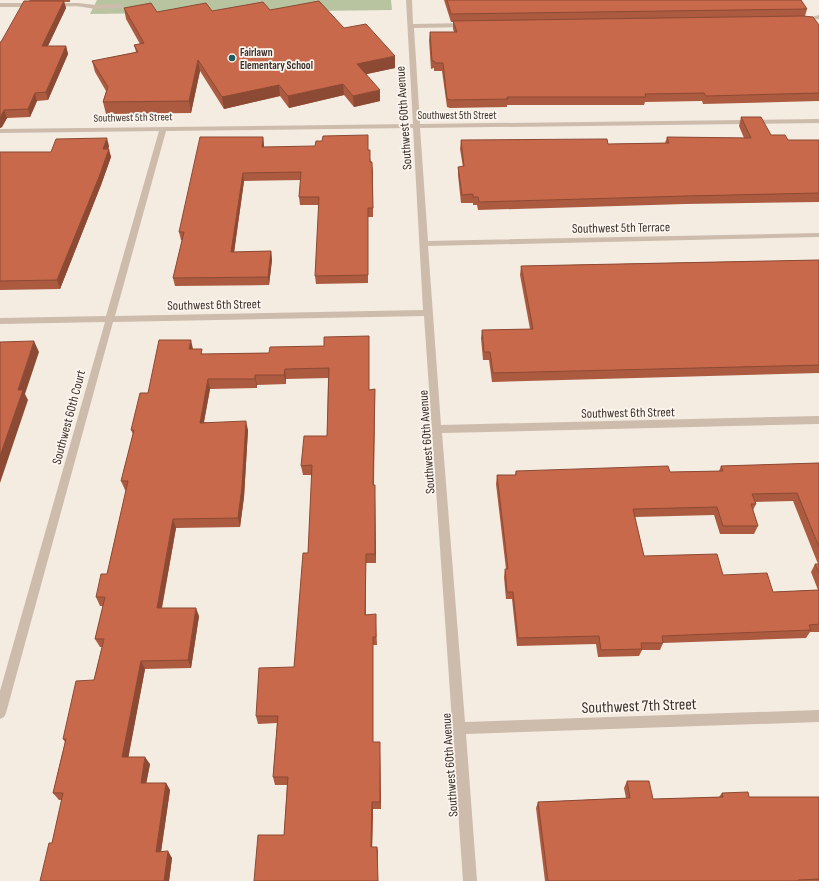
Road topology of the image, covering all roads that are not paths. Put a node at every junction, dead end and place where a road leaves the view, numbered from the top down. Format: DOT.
graph roads {
  1 [pos="409,0"];
  2 [pos="0,5"];
  3 [pos="38,5"];
  4 [pos="46,5"];
  5 [pos="120,6"];
  6 [pos="819,17"];
  7 [pos="794,20"];
  8 [pos="801,20"];
  9 [pos="819,22"];
  10 [pos="474,25"];
  11 [pos="410,26"];
  12 [pos="819,121"];
  13 [pos="416,126"];
  14 [pos="163,128"];
  15 [pos="0,131"];
  16 [pos="819,235"];
  17 [pos="424,244"];
  18 [pos="428,313"];
  19 [pos="109,319"];
  20 [pos="0,321"];
  21 [pos="819,420"];
  22 [pos="438,429"];
  23 [pos="0,713"];
  24 [pos="819,716"];
  25 [pos="460,728"];
  26 [pos="470,881"];
  1 -- 11 [label="street, Southwest 60th Avenue"];
  2 -- 3 [label="street"];
  4 -- 5 [label="street"];
  6 -- 8 [label="street"];
  7 -- 8 [label="street"];
  8 -- 9 [label="street"];
  10 -- 11 [label="street"];
  11 -- 13 [label="street, Southwest 60th Avenue"];
  12 -- 13 [label="street, Southwest 5th Street"];
  13 -- 14 [label="street, Southwest 5th Street"];
  13 -- 17 [label="street, Southwest 60th Avenue"];
  14 -- 15 [label="street, Southwest 5th Street"];
  14 -- 19 [label="street, Southwest 60th Court"];
  16 -- 17 [label="street, Southwest 5th Terrace"];
  17 -- 18 [label="street, Southwest 60th Avenue"];
  18 -- 19 [label="street, Southwest 6th Street"];
  18 -- 22 [label="street, Southwest 60th Avenue"];
  19 -- 20 [label="street, Southwest 6th Street"];
  19 -- 23 [label="street, Southwest 60th Court"];
  21 -- 22 [label="street, Southwest 6th Street"];
  22 -- 25 [label="street, Southwest 60th Avenue"];
  24 -- 25 [label="street, Southwest 7th Street"];
  25 -- 26 [label="street, Southwest 60th Avenue"];
}
